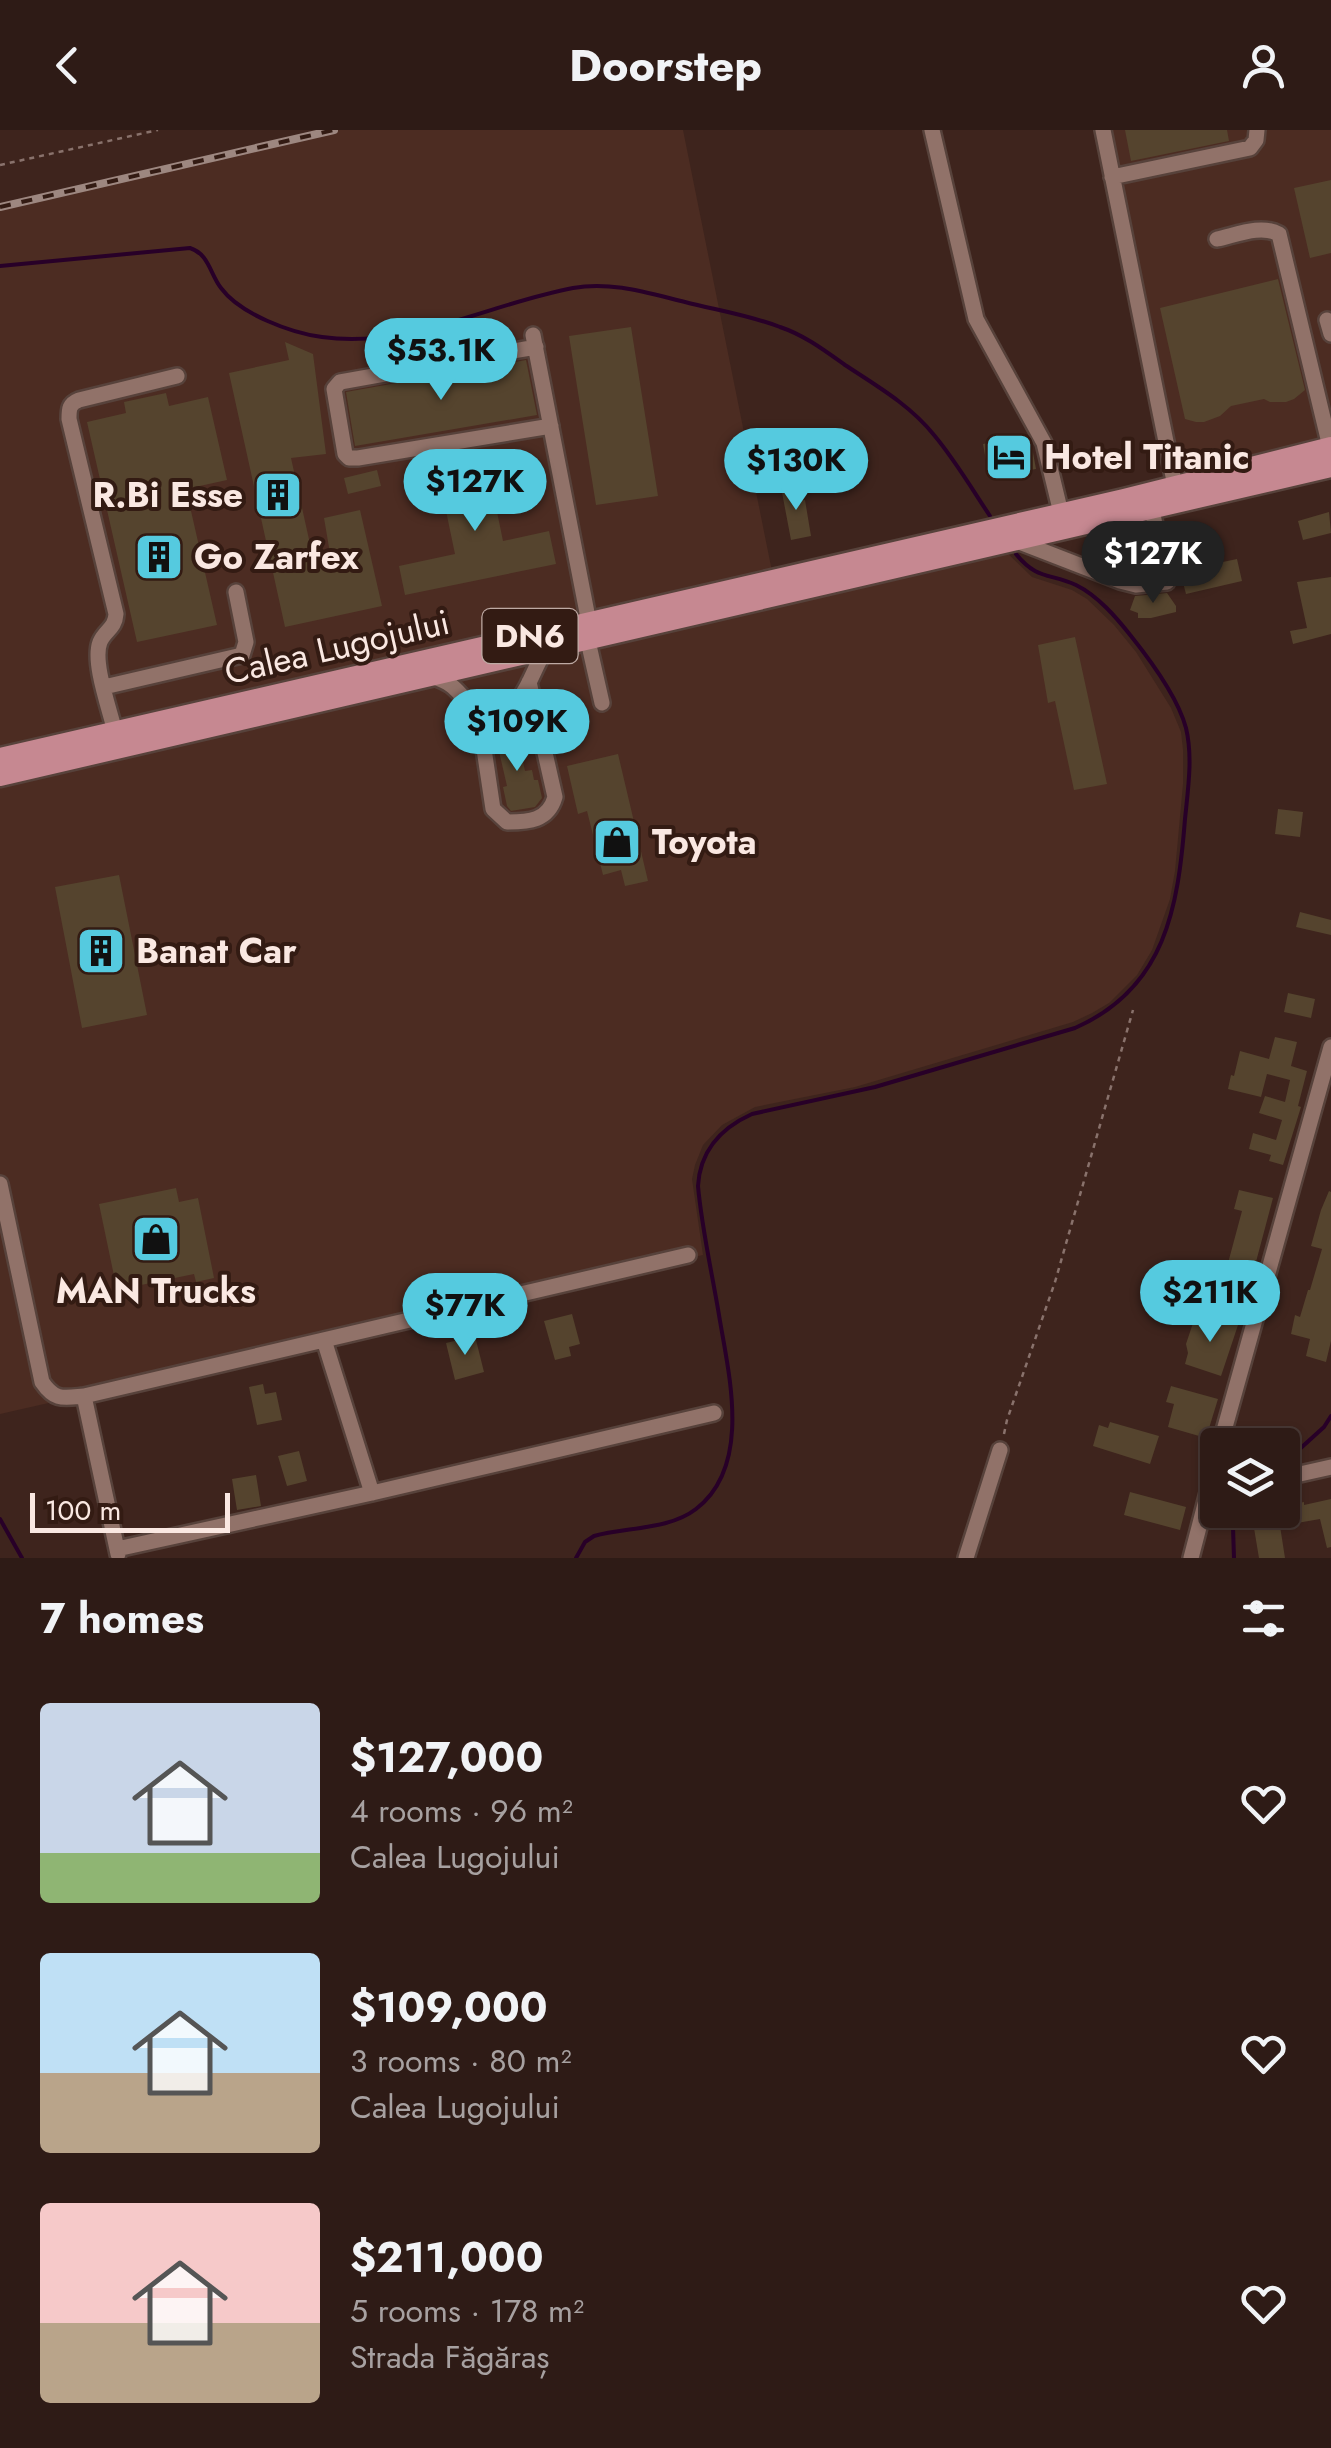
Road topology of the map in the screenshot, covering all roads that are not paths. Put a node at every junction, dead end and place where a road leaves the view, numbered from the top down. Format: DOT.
graph roads {
  1 [pos="932,130"];
  2 [pos="1103,130"];
  3 [pos="1258,130"];
  4 [pos="1112,177"];
  5 [pos="1216,239"];
  6 [pos="177,376"];
  7 [pos="551,426"];
  8 [pos="1330,447"];
  9 [pos="1331,467"];
  10 [pos="1331,476"];
  11 [pos="1268,482"];
  12 [pos="1175,486"];
  13 [pos="1152,510"];
  14 [pos="1061,513"];
  15 [pos="1018,541"];
  16 [pos="236,592"];
  17 [pos="588,632"];
  18 [pos="545,651"];
  19 [pos="434,677"];
  20 [pos="529,682"];
  21 [pos="104,687"];
  22 [pos="602,703"];
  23 [pos="478,709"];
  24 [pos="115,732"];
  25 [pos="0,758"];
  26 [pos="0,776"];
  27 [pos="1331,1047"];
  28 [pos="0,1184"];
  29 [pos="688,1255"];
  30 [pos="324,1340"];
  31 [pos="84,1396"];
  32 [pos="714,1413"];
  33 [pos="1225,1428"];
  34 [pos="1000,1450"];
  35 [pos="1331,1467"];
  36 [pos="1300,1474"];
  37 [pos="372,1493"];
  38 [pos="1200,1522"];
  39 [pos="118,1553"];
  40 [pos="966,1558"];
  41 [pos="1190,1558"];
  1 -- 14 [label="street"];
  2 -- 4 [label="street"];
  3 -- 4 [label="street"];
  4 -- 12 [label="street"];
  5 -- 8 [label="street"];
  6 -- 21 [label="street"];
  7 -- 7 [label="street"];
  7 -- 17 [label="street"];
  8 -- 12 [label="main road, Calea Lugojului / DN6"];
  9 -- 11 [label="main road, Calea Lugojului / DN6"];
  10 -- 11 [label="street"];
  11 -- 13 [label="main road, Calea Lugojului / DN6"];
  12 -- 14 [label="main road, Calea Lugojului / DN6"];
  13 -- 15 [label="main road, Calea Lugojului / DN6"];
  13 -- 15 [label="street"];
  14 -- 17 [label="main road, Calea Lugojului / DN6"];
  15 -- 17 [label="main road, Calea Lugojului / DN6"];
  16 -- 21 [label="street"];
  17 -- 18 [label="main road, Calea Lugojului / DN6"];
  17 -- 22 [label="street"];
  17 -- 24 [label="main road, Calea Lugojului / DN6"];
  18 -- 19 [label="main road, Calea Lugojului / DN6"];
  18 -- 20 [label="street"];
  19 -- 23 [label="street"];
  19 -- 26 [label="main road, Calea Lugojului / DN6"];
  20 -- 23 [label="street"];
  20 -- 23 [label="street"];
  21 -- 24 [label="street"];
  24 -- 25 [label="main road, Calea Lugojului / DN6"];
  27 -- 33 [label="street"];
  28 -- 31 [label="street"];
  29 -- 30 [label="street"];
  30 -- 31 [label="street"];
  30 -- 37 [label="street"];
  31 -- 39 [label="street"];
  32 -- 37 [label="street"];
  34 -- 40 [label="street"];
  35 -- 36 [label="street"];
  37 -- 39 [label="street"];
  38 -- 41 [label="street"];
}
